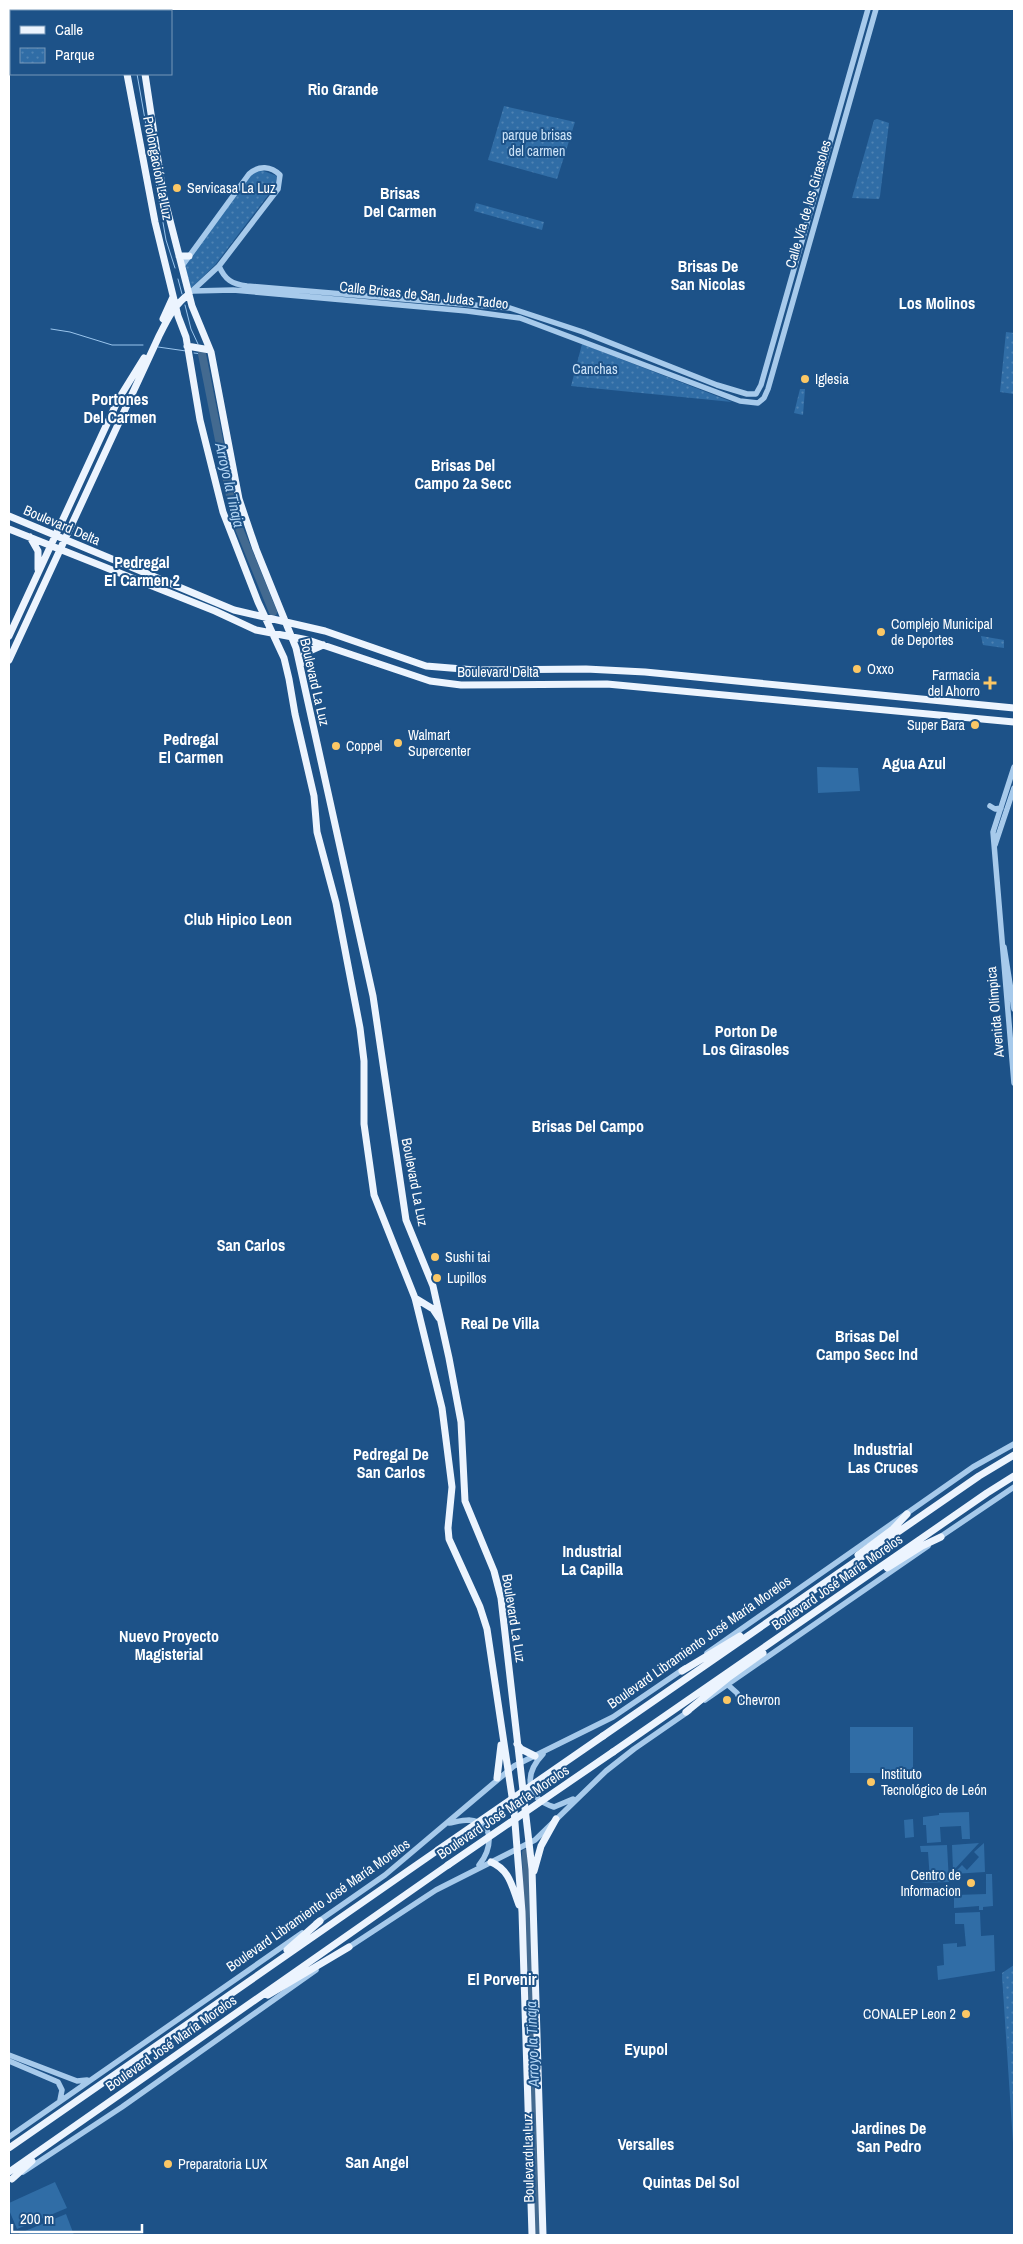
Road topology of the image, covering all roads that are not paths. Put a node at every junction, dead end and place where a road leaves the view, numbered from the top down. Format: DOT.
graph roads {
  1 [pos="868,9"];
  2 [pos="876,9"];
  3 [pos="127,75"];
  4 [pos="145,75"];
  5 [pos="160,177"];
  6 [pos="147,182"];
  7 [pos="179,256"];
  8 [pos="189,256"];
  9 [pos="182,266"];
  10 [pos="219,266"];
  11 [pos="168,269"];
  12 [pos="268,286"];
  13 [pos="191,293"];
  14 [pos="264,293"];
  15 [pos="173,296"];
  16 [pos="176,307"];
  17 [pos="583,332"];
  18 [pos="580,340"];
  19 [pos="187,346"];
  20 [pos="210,350"];
  21 [pos="756,394"];
  22 [pos="758,403"];
  23 [pos="9,516"];
  24 [pos="62,521"];
  25 [pos="9,529"];
  26 [pos="42,530"];
  27 [pos="56,535"];
  28 [pos="30,536"];
  29 [pos="64,539"];
  30 [pos="52,545"];
  31 [pos="59,549"];
  32 [pos="96,554"];
  33 [pos="92,562"];
  34 [pos="38,571"];
  35 [pos="156,577"];
  36 [pos="153,587"];
  37 [pos="258,602"];
  38 [pos="249,615"];
  39 [pos="265,618"];
  40 [pos="286,621"];
  41 [pos="272,634"];
  42 [pos="9,636"];
  43 [pos="292,636"];
  44 [pos="324,644"];
  45 [pos="9,660"];
  46 [pos="530,670"];
  47 [pos="556,670"];
  48 [pos="301,672"];
  49 [pos="529,684"];
  50 [pos="553,684"];
  51 [pos="1014,708"];
  52 [pos="1014,722"];
  53 [pos="1014,767"];
  54 [pos="1014,788"];
  55 [pos="990,806"];
  56 [pos="1001,808"];
  57 [pos="994,847"];
  58 [pos="1002,938"];
  59 [pos="1014,1009"];
  60 [pos="1011,1013"];
  61 [pos="1014,1083"];
  62 [pos="415,1298"];
  63 [pos="437,1300"];
  64 [pos="426,1304"];
  65 [pos="418,1309"];
  66 [pos="442,1325"];
  67 [pos="1014,1444"];
  68 [pos="1014,1455"];
  69 [pos="1014,1476"];
  70 [pos="464,1486"];
  71 [pos="452,1487"];
  72 [pos="1014,1487"];
  73 [pos="907,1514"];
  74 [pos="941,1537"];
  75 [pos="840,1572"];
  76 [pos="854,1586"];
  77 [pos="763,1625"];
  78 [pos="783,1635"];
  79 [pos="682,1671"];
  80 [pos="728,1686"];
  81 [pos="740,1699"];
  82 [pos="686,1712"];
  83 [pos="501,1727"];
  84 [pos="516,1742"];
  85 [pos="545,1751"];
  86 [pos="535,1756"];
  87 [pos="520,1763"];
  88 [pos="509,1770"];
  89 [pos="498,1778"];
  90 [pos="589,1788"];
  91 [pos="556,1819"];
  92 [pos="449,1823"];
  93 [pos="530,1844"];
  94 [pos="517,1850"];
  95 [pos="491,1862"];
  96 [pos="477,1868"];
  97 [pos="532,1881"];
  98 [pos="522,1912"];
  99 [pos="320,1920"];
  100 [pos="349,1946"];
  101 [pos="264,1971"];
  102 [pos="252,2002"];
  103 [pos="9,2055"];
  104 [pos="9,2062"];
  105 [pos="91,2079"];
  106 [pos="60,2101"];
  107 [pos="43,2123"];
  108 [pos="9,2137"];
  109 [pos="52,2142"];
  110 [pos="9,2144"];
  111 [pos="9,2148"];
  112 [pos="10,2178"];
  113 [pos="532,2235"];
  114 [pos="543,2235"];
  1 -- 21 [label="street, Calle Vía de los Girasoles"];
  2 -- 22 [label="street, Calle Vía de los Girasoles"];
  3 -- 6 [label="main road, Prolongación La Luz"];
  4 -- 5 [label="main road, Prolongación La Luz"];
  5 -- 6 [label="main road"];
  5 -- 7 [label="main road, Prolongación La Luz"];
  6 -- 11 [label="main road, Prolongación La Luz"];
  7 -- 8 [label="main road"];
  7 -- 9 [label="main road, Prolongación La Luz"];
  8 -- 9 [label="street"];
  8 -- 10 [label="street"];
  9 -- 11 [label="main road"];
  9 -- 13 [label="main road, Boulevard La Luz"];
  10 -- 12 [label="street, Calle Brisas de San Judas Tadeo"];
  10 -- 13 [label="street"];
  11 -- 15 [label="main road, Prolongación La Luz"];
  12 -- 14 [label="street"];
  12 -- 17 [label="street, Calle Brisas de San Judas Tadeo"];
  13 -- 14 [label="street, Calle Brisas de San Judas Tadeo"];
  13 -- 16 [label="main road"];
  13 -- 20 [label="main road, Boulevard La Luz"];
  14 -- 18 [label="street, Calle Brisas de San Judas Tadeo"];
  15 -- 16 [label="main road, Boulevard La Luz"];
  15 -- 24 [label="main road"];
  16 -- 19 [label="main road, Boulevard La Luz"];
  16 -- 29 [label="main road"];
  17 -- 18 [label="street"];
  17 -- 21 [label="street, Calle Brisas de San Judas Tadeo"];
  18 -- 22 [label="street, Calle Brisas de San Judas Tadeo"];
  19 -- 20 [label="main road"];
  19 -- 37 [label="main road, Boulevard La Luz"];
  20 -- 40 [label="main road, Boulevard La Luz"];
  23 -- 26 [label="main road, Boulevard Delta"];
  24 -- 26 [label="main road"];
  24 -- 27 [label="main road"];
  25 -- 28 [label="main road, Boulevard Delta"];
  26 -- 27 [label="main road, Boulevard Delta"];
  27 -- 29 [label="main road, Boulevard Delta"];
  27 -- 30 [label="main road"];
  28 -- 30 [label="main road, Boulevard Delta"];
  28 -- 34 [label="main road"];
  29 -- 31 [label="main road"];
  29 -- 32 [label="main road, Boulevard Delta"];
  30 -- 31 [label="main road, Boulevard Delta"];
  30 -- 34 [label="main road"];
  31 -- 33 [label="main road, Boulevard Delta"];
  31 -- 45 [label="main road"];
  32 -- 33 [label="main road"];
  32 -- 35 [label="main road, Boulevard Delta"];
  33 -- 36 [label="main road, Boulevard Delta"];
  34 -- 42 [label="main road"];
  35 -- 36 [label="main road"];
  35 -- 38 [label="main road, Boulevard Delta"];
  36 -- 41 [label="main road, Boulevard Delta"];
  37 -- 38 [label="main road"];
  37 -- 39 [label="main road, Boulevard La Luz"];
  38 -- 39 [label="main road, Boulevard Delta"];
  39 -- 40 [label="main road, Boulevard Delta"];
  39 -- 41 [label="main road, Boulevard La Luz"];
  40 -- 43 [label="main road, Boulevard La Luz"];
  40 -- 46 [label="main road, Boulevard Delta"];
  41 -- 43 [label="main road, Boulevard Delta"];
  41 -- 62 [label="main road, Boulevard La Luz"];
  43 -- 44 [label="main road, Boulevard Delta"];
  43 -- 48 [label="main road, Boulevard La Luz"];
  44 -- 48 [label="main road"];
  44 -- 49 [label="main road, Boulevard Delta"];
  46 -- 47 [label="main road, Boulevard Delta"];
  46 -- 49 [label="main road"];
  47 -- 50 [label="main road"];
  47 -- 51 [label="main road, Boulevard Delta"];
  48 -- 63 [label="main road, Boulevard La Luz"];
  49 -- 50 [label="main road, Boulevard Delta"];
  50 -- 52 [label="main road, Boulevard Delta"];
  53 -- 56 [label="street, Avenida Olímpica"];
  54 -- 57 [label="street, Avenida Olímpica"];
  55 -- 56 [label="street"];
  56 -- 57 [label="street, Avenida Olímpica"];
  57 -- 58 [label="street, Avenida Olímpica"];
  58 -- 59 [label="street, Avenida Olímpica"];
  58 -- 60 [label="street, Avenida Olímpica"];
  60 -- 61 [label="street, Avenida Olímpica"];
  62 -- 64 [label="main road"];
  62 -- 65 [label="main road, Boulevard La Luz"];
  63 -- 64 [label="main road"];
  63 -- 66 [label="main road, Boulevard La Luz"];
  64 -- 65 [label="main road"];
  64 -- 66 [label="main road"];
  65 -- 71 [label="main road, Boulevard La Luz"];
  66 -- 70 [label="main road, Boulevard La Luz"];
  67 -- 73 [label="street, Boulevard Libramiento José María Morelos"];
  68 -- 75 [label="main road, Boulevard José María Morelos"];
  69 -- 76 [label="main road, Boulevard José María Morelos"];
  70 -- 71 [label="main road"];
  70 -- 84 [label="main road, Boulevard La Luz"];
  71 -- 83 [label="main road, Boulevard La Luz"];
  72 -- 74 [label="street"];
  73 -- 75 [label="main road"];
  73 -- 79 [label="street, Boulevard Libramiento José María Morelos"];
  74 -- 76 [label="main road"];
  74 -- 80 [label="street"];
  75 -- 77 [label="main road, Boulevard José María Morelos"];
  76 -- 78 [label="main road, Boulevard José María Morelos"];
  77 -- 79 [label="main road"];
  77 -- 101 [label="main road, Boulevard José María Morelos, bridge"];
  78 -- 82 [label="main road"];
  78 -- 102 [label="main road, Boulevard José María Morelos, bridge"];
  79 -- 85 [label="street, Boulevard Libramiento José María Morelos"];
  80 -- 81 [label="street"];
  80 -- 82 [label="street"];
  82 -- 90 [label="street"];
  83 -- 88 [label="main road, Boulevard La Luz"];
  83 -- 89 [label="main road"];
  84 -- 86 [label="main road"];
  84 -- 87 [label="main road, Boulevard La Luz"];
  85 -- 86 [label="street, Boulevard Libramiento José María Morelos"];
  85 -- 90 [label="street"];
  86 -- 87 [label="street, Boulevard Libramiento José María Morelos"];
  87 -- 88 [label="street, Boulevard Libramiento José María Morelos"];
  87 -- 93 [label="main road, Boulevard La Luz"];
  88 -- 89 [label="street, Boulevard Libramiento José María Morelos"];
  88 -- 94 [label="main road, Boulevard La Luz"];
  89 -- 92 [label="street, Boulevard Libramiento José María Morelos"];
  90 -- 91 [label="street"];
  91 -- 93 [label="street"];
  91 -- 97 [label="main road"];
  92 -- 96 [label="street"];
  92 -- 99 [label="street, Boulevard Libramiento José María Morelos"];
  93 -- 94 [label="street"];
  93 -- 97 [label="main road, Boulevard La Luz"];
  94 -- 95 [label="street"];
  94 -- 98 [label="main road, Boulevard La Luz"];
  95 -- 96 [label="street"];
  95 -- 98 [label="main road"];
  96 -- 100 [label="street"];
  97 -- 114 [label="main road, Boulevard La Luz"];
  98 -- 113 [label="main road, Boulevard La Luz"];
  99 -- 101 [label="main road"];
  99 -- 105 [label="street, Boulevard Libramiento José María Morelos"];
  100 -- 102 [label="main road"];
  100 -- 112 [label="street"];
  101 -- 107 [label="main road, Boulevard José María Morelos"];
  102 -- 109 [label="main road, Boulevard José María Morelos"];
  103 -- 105 [label="street"];
  104 -- 106 [label="street"];
  105 -- 106 [label="street, Boulevard Libramiento José María Morelos"];
  106 -- 108 [label="street, Boulevard Libramiento José María Morelos"];
  107 -- 110 [label="main road"];
  107 -- 111 [label="main road, Boulevard José María Morelos"];
  109 -- 112 [label="main road"];
  109 -- 112 [label="main road, Boulevard José María Morelos"];
}
